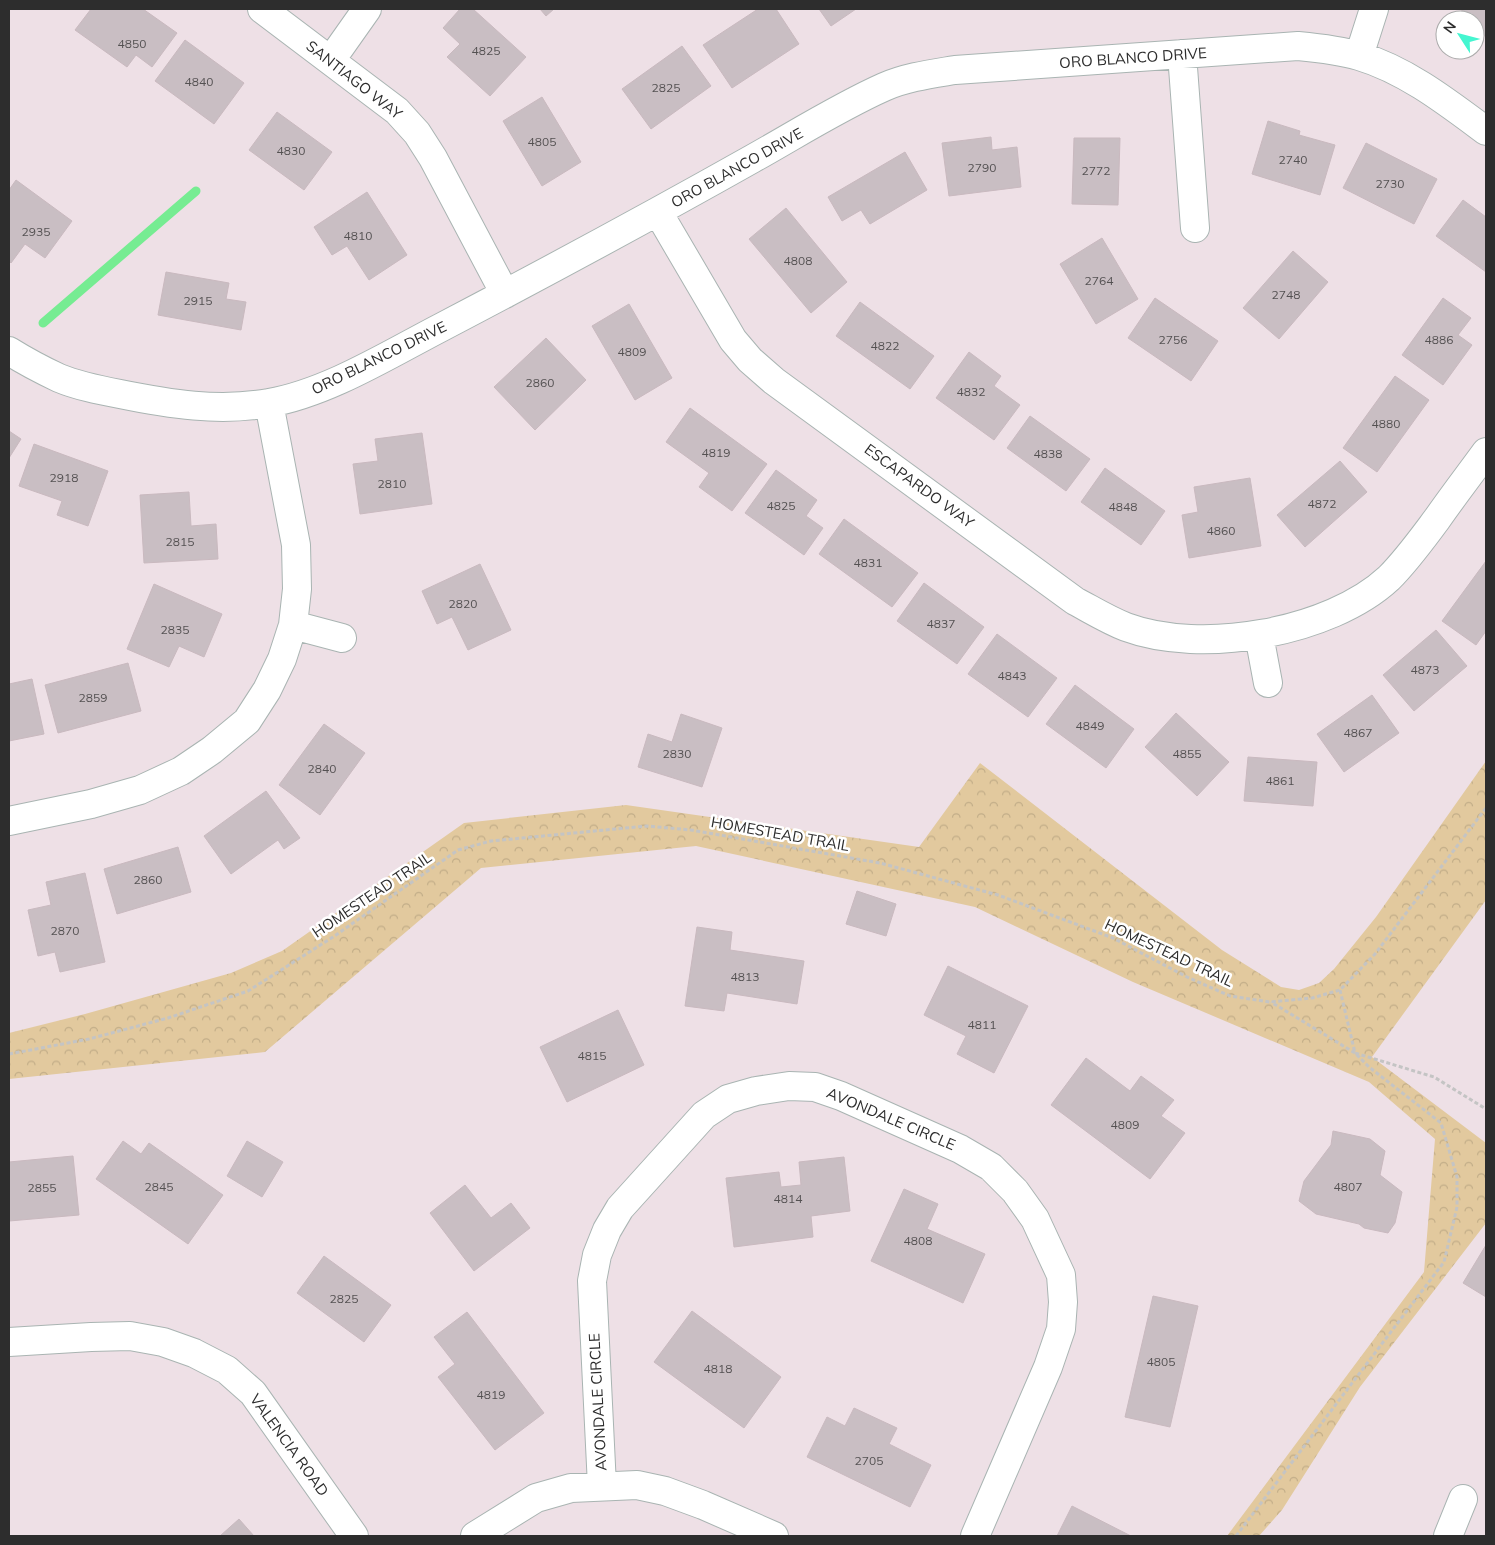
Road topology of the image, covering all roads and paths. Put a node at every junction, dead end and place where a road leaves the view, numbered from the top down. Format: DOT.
graph roads {
  1 [pos="262,9"];
  2 [pos="367,9"];
  3 [pos="1374,9"];
  4 [pos="1182,54"];
  5 [pos="1359,56"];
  6 [pos="331,60"];
  7 [pos="1486,131"];
  8 [pos="658,212"];
  9 [pos="1196,228"];
  10 [pos="504,294"];
  11 [pos="9,351"];
  12 [pos="269,404"];
  13 [pos="1486,452"];
  14 [pos="293,625"];
  15 [pos="1259,635"];
  16 [pos="342,638"];
  17 [pos="1268,683"];
  18 [pos="1486,808"];
  19 [pos="9,821"];
  20 [pos="1340,990"];
  21 [pos="1270,1002"];
  22 [pos="9,1054"];
  23 [pos="1355,1054"];
  24 [pos="1486,1109"];
  25 [pos="9,1342"];
  26 [pos="602,1486"];
  27 [pos="1463,1499"];
  28 [pos="354,1536"];
  29 [pos="475,1536"];
  30 [pos="774,1536"];
  31 [pos="975,1536"];
  32 [pos="1236,1536"];
  33 [pos="1448,1536"];
  1 -- 6 [label="street, SANTIAGO WAY"];
  2 -- 6 [label="street"];
  3 -- 5 [label="street"];
  4 -- 5 [label="street, ORO BLANCO DRIVE"];
  4 -- 8 [label="street, ORO BLANCO DRIVE"];
  4 -- 9 [label="street"];
  5 -- 7 [label="street, ORO BLANCO DRIVE"];
  6 -- 10 [label="street, SANTIAGO WAY"];
  8 -- 10 [label="street, ORO BLANCO DRIVE"];
  8 -- 15 [label="street, ESCAPARDO WAY"];
  10 -- 12 [label="street, ORO BLANCO DRIVE"];
  11 -- 12 [label="street, ORO BLANCO DRIVE"];
  12 -- 14 [label="street"];
  13 -- 15 [label="street, ESCAPARDO WAY"];
  14 -- 16 [label="street"];
  14 -- 19 [label="street"];
  15 -- 17 [label="street"];
  18 -- 20 [label="path, HOMESTEAD TRAIL"];
  20 -- 21 [label="path, HOMESTEAD TRAIL"];
  20 -- 23 [label="path"];
  21 -- 22 [label="path, HOMESTEAD TRAIL"];
  21 -- 23 [label="path"];
  23 -- 24 [label="path"];
  23 -- 32 [label="path"];
  25 -- 28 [label="street, VALENCIA ROAD"];
  26 -- 29 [label="street"];
  26 -- 30 [label="street"];
  26 -- 31 [label="street, AVONDALE CIRCLE"];
  27 -- 33 [label="street"];
}
